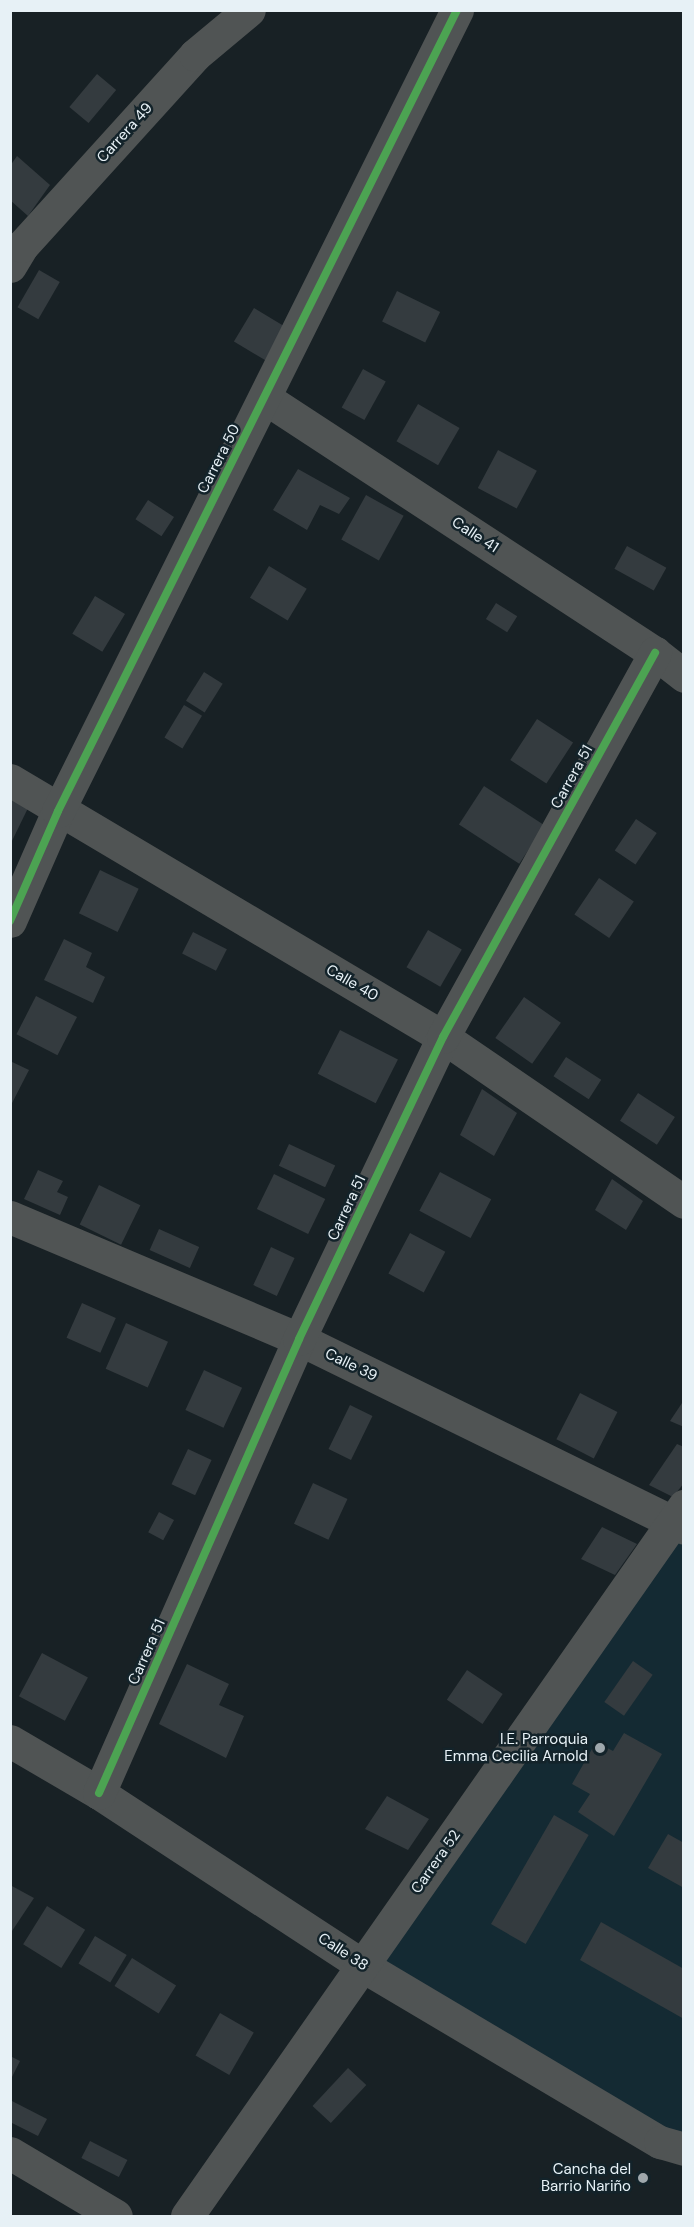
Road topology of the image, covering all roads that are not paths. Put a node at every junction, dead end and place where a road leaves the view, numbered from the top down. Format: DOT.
graph roads {
  1 [pos="249,10"];
  2 [pos="457,10"];
  3 [pos="14,250"];
  4 [pos="265,398"];
  5 [pos="655,653"];
  6 [pos="684,676"];
  7 [pos="10,780"];
  8 [pos="58,811"];
  9 [pos="10,921"];
  10 [pos="443,1037"];
  11 [pos="684,1202"];
  12 [pos="10,1217"];
  13 [pos="299,1340"];
  14 [pos="680,1519"];
  15 [pos="10,1741"];
  16 [pos="99,1793"];
  17 [pos="363,1966"];
  18 [pos="684,2149"];
  19 [pos="10,2153"];
  20 [pos="116,2217"];
  21 [pos="187,2217"];
  1 -- 3 [label="street, Carrera 49"];
  2 -- 4 [label="street, Carrera 50"];
  4 -- 5 [label="street, Calle 41"];
  4 -- 8 [label="street, Carrera 50"];
  5 -- 6 [label="street, Calle 41"];
  5 -- 10 [label="street, Carrera 51"];
  7 -- 8 [label="street, Calle 40"];
  8 -- 9 [label="street, Carrera 50"];
  8 -- 10 [label="street, Calle 40"];
  10 -- 11 [label="street, Calle 40"];
  10 -- 13 [label="street, Carrera 51"];
  12 -- 13 [label="street, Calle 39"];
  13 -- 14 [label="street, Calle 39"];
  13 -- 16 [label="street, Carrera 51"];
  14 -- 17 [label="street, Carrera 52"];
  15 -- 16 [label="street, Calle 38"];
  16 -- 17 [label="street, Calle 38"];
  17 -- 18 [label="street, Calle 38"];
  17 -- 21 [label="street, Carrera 52"];
  19 -- 20 [label="street"];
}
